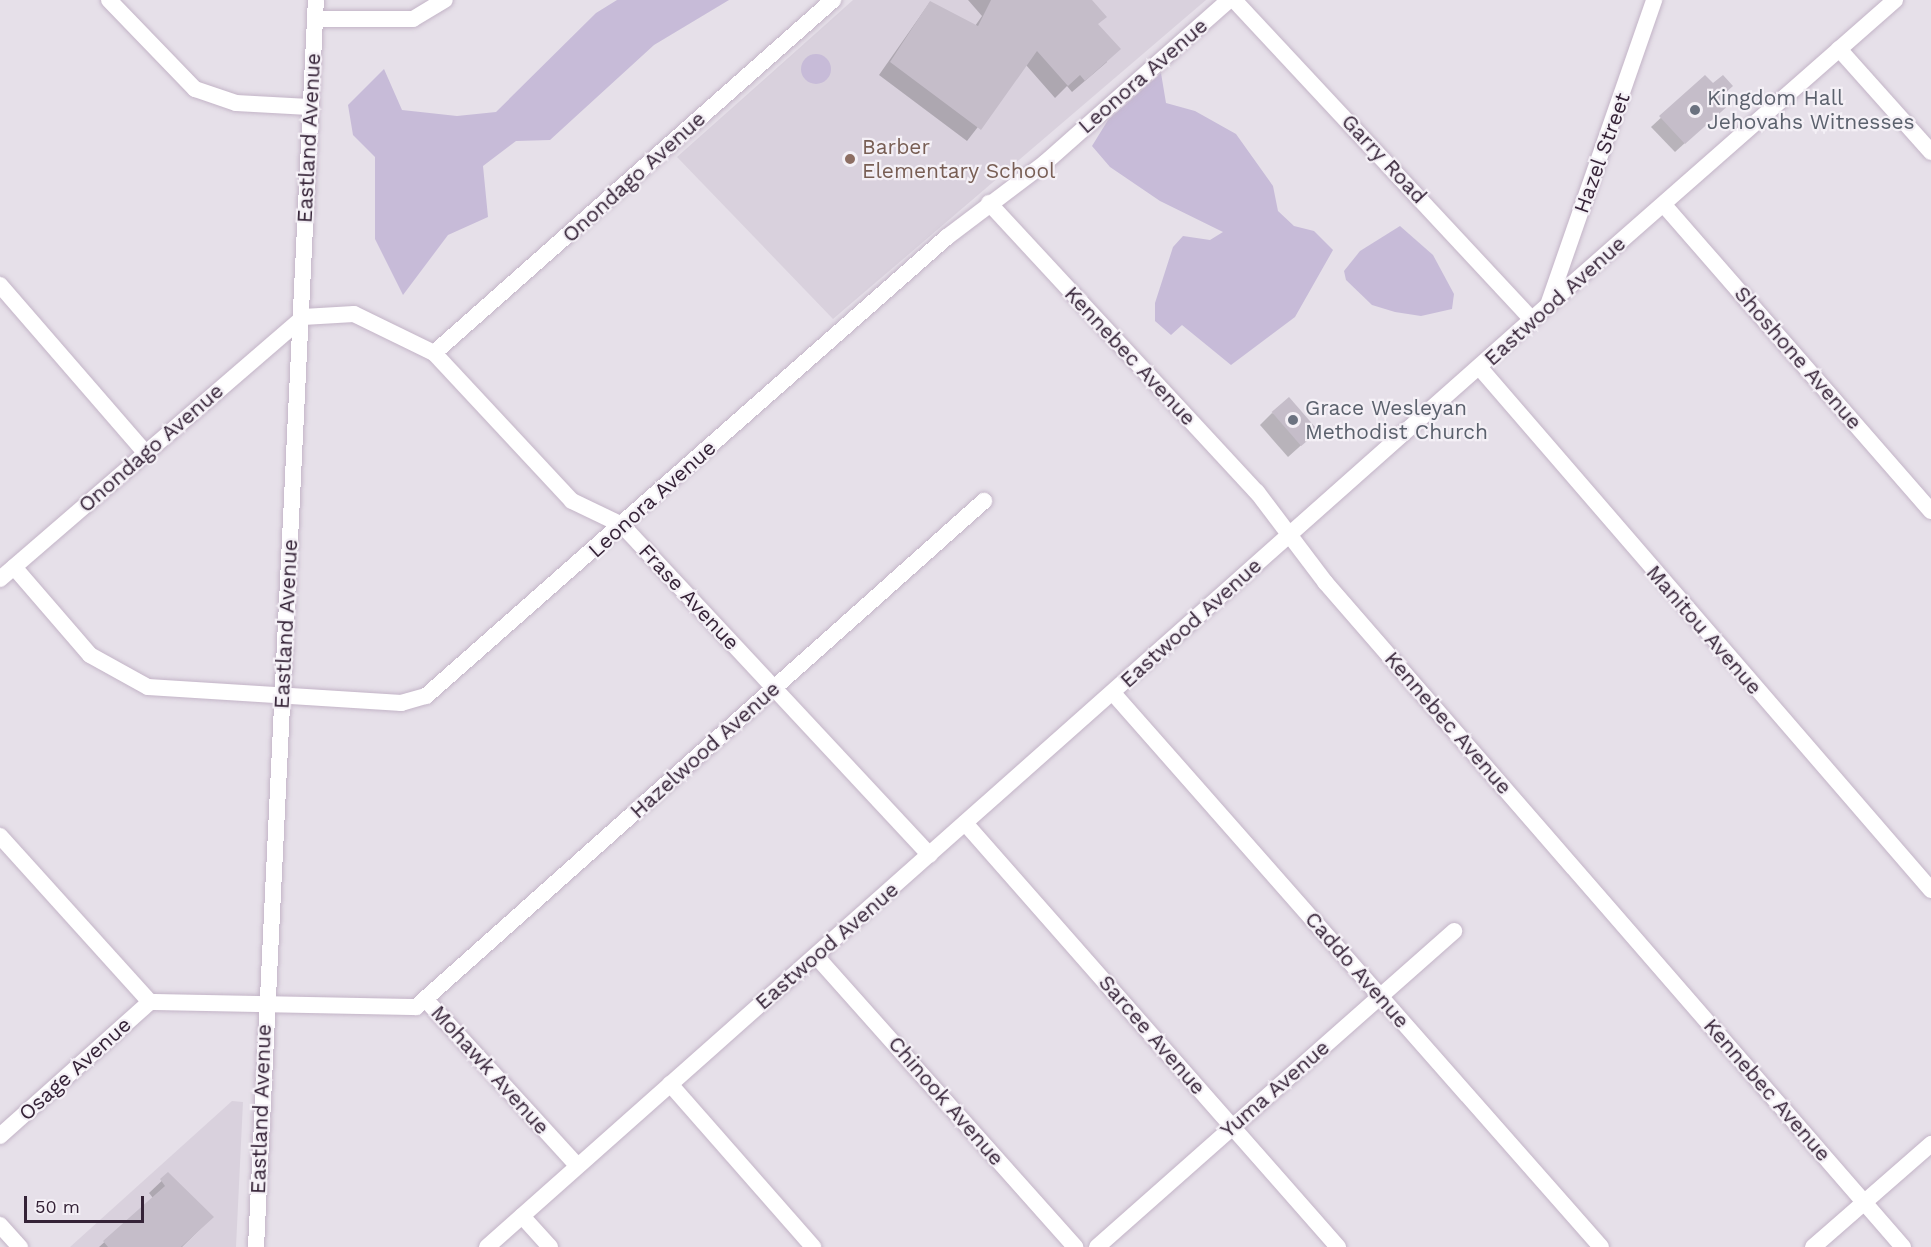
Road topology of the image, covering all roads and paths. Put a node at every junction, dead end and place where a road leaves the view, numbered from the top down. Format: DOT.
graph roads {
  1 [pos="109,0"];
  2 [pos="316,0"];
  3 [pos="445,0"];
  4 [pos="832,0"];
  5 [pos="1229,0"];
  6 [pos="1234,0"];
  7 [pos="1654,0"];
  8 [pos="1895,0"];
  9 [pos="315,19"];
  10 [pos="1839,49"];
  11 [pos="309,107"];
  12 [pos="1931,152"];
  13 [pos="989,203"];
  14 [pos="1664,205"];
  15 [pos="0,285"];
  16 [pos="1548,305"];
  17 [pos="303,317"];
  18 [pos="1532,320"];
  19 [pos="434,353"];
  20 [pos="1480,368"];
  21 [pos="144,451"];
  22 [pos="984,501"];
  23 [pos="1931,511"];
  24 [pos="622,525"];
  25 [pos="1290,536"];
  26 [pos="14,567"];
  27 [pos="0,579"];
  28 [pos="774,687"];
  29 [pos="1113,693"];
  30 [pos="283,695"];
  31 [pos="965,823"];
  32 [pos="0,836"];
  33 [pos="930,855"];
  34 [pos="1931,890"];
  35 [pos="1454,932"];
  36 [pos="816,956"];
  37 [pos="1380,997"];
  38 [pos="427,1001"];
  39 [pos="150,1002"];
  40 [pos="265,1008"];
  41 [pos="670,1084"];
  42 [pos="1232,1128"];
  43 [pos="0,1136"];
  44 [pos="1931,1144"];
  45 [pos="578,1165"];
  46 [pos="1864,1202"];
  47 [pos="522,1216"];
  48 [pos="0,1225"];
  49 [pos="20,1247"];
  50 [pos="256,1247"];
  51 [pos="487,1247"];
  52 [pos="550,1247"];
  53 [pos="813,1247"];
  54 [pos="1075,1247"];
  55 [pos="1097,1247"];
  56 [pos="1338,1247"];
  57 [pos="1601,1247"];
  58 [pos="1813,1247"];
  59 [pos="1903,1247"];
  1 -- 11 [label="street"];
  2 -- 9 [label="street, Eastland Avenue"];
  3 -- 9 [label="street"];
  4 -- 19 [label="street, Onondago Avenue"];
  5 -- 13 [label="street, Leonora Avenue"];
  6 -- 18 [label="street, Garry Road"];
  7 -- 16 [label="street, Hazel Street"];
  8 -- 10 [label="street, Eastwood Avenue"];
  9 -- 11 [label="street, Eastland Avenue"];
  10 -- 12 [label="street"];
  10 -- 14 [label="street, Eastwood Avenue"];
  11 -- 17 [label="street, Eastland Avenue"];
  13 -- 24 [label="street, Leonora Avenue"];
  13 -- 25 [label="street, Kennebec Avenue"];
  14 -- 16 [label="street, Eastwood Avenue"];
  14 -- 23 [label="street, Shoshone Avenue"];
  15 -- 21 [label="street"];
  16 -- 18 [label="street, Eastwood Avenue"];
  17 -- 19 [label="street, Frase Avenue"];
  17 -- 21 [label="street, Onondago Avenue"];
  17 -- 30 [label="street, Eastland Avenue"];
  18 -- 20 [label="street, Eastwood Avenue"];
  19 -- 24 [label="street, Frase Avenue"];
  20 -- 25 [label="street, Eastwood Avenue"];
  20 -- 34 [label="street, Manitou Avenue"];
  21 -- 26 [label="street, Onondago Avenue"];
  22 -- 28 [label="street, Hazelwood Avenue"];
  24 -- 28 [label="street, Frase Avenue"];
  24 -- 30 [label="street, Leonora Avenue"];
  25 -- 29 [label="street, Eastwood Avenue"];
  25 -- 46 [label="street, Kennebec Avenue"];
  26 -- 27 [label="street, Onondago Avenue"];
  26 -- 30 [label="street, Leonora Avenue"];
  28 -- 33 [label="street, Frase Avenue"];
  28 -- 38 [label="street, Hazelwood Avenue"];
  29 -- 31 [label="street, Eastwood Avenue"];
  29 -- 37 [label="street, Caddo Avenue"];
  30 -- 40 [label="street, Eastland Avenue"];
  31 -- 33 [label="street, Eastwood Avenue"];
  31 -- 42 [label="street, Sarcee Avenue"];
  32 -- 39 [label="street"];
  33 -- 36 [label="street, Eastwood Avenue"];
  35 -- 37 [label="street, Yuma Avenue"];
  36 -- 41 [label="street, Eastwood Avenue"];
  36 -- 54 [label="street, Chinook Avenue"];
  37 -- 42 [label="street, Yuma Avenue"];
  37 -- 57 [label="street, Caddo Avenue"];
  38 -- 40 [label="street, Mohawk Avenue"];
  38 -- 45 [label="street, Mohawk Avenue"];
  39 -- 40 [label="street, Mohawk Avenue"];
  39 -- 43 [label="street, Osage Avenue"];
  40 -- 50 [label="street, Eastland Avenue"];
  41 -- 45 [label="street, Eastwood Avenue"];
  41 -- 53 [label="street"];
  42 -- 55 [label="street, Yuma Avenue"];
  42 -- 56 [label="street, Sarcee Avenue"];
  44 -- 46 [label="street"];
  45 -- 47 [label="street, Eastwood Avenue"];
  46 -- 58 [label="street"];
  46 -- 59 [label="street, Kennebec Avenue"];
  47 -- 51 [label="street, Eastwood Avenue"];
  47 -- 52 [label="street"];
  48 -- 49 [label="street"];
}
